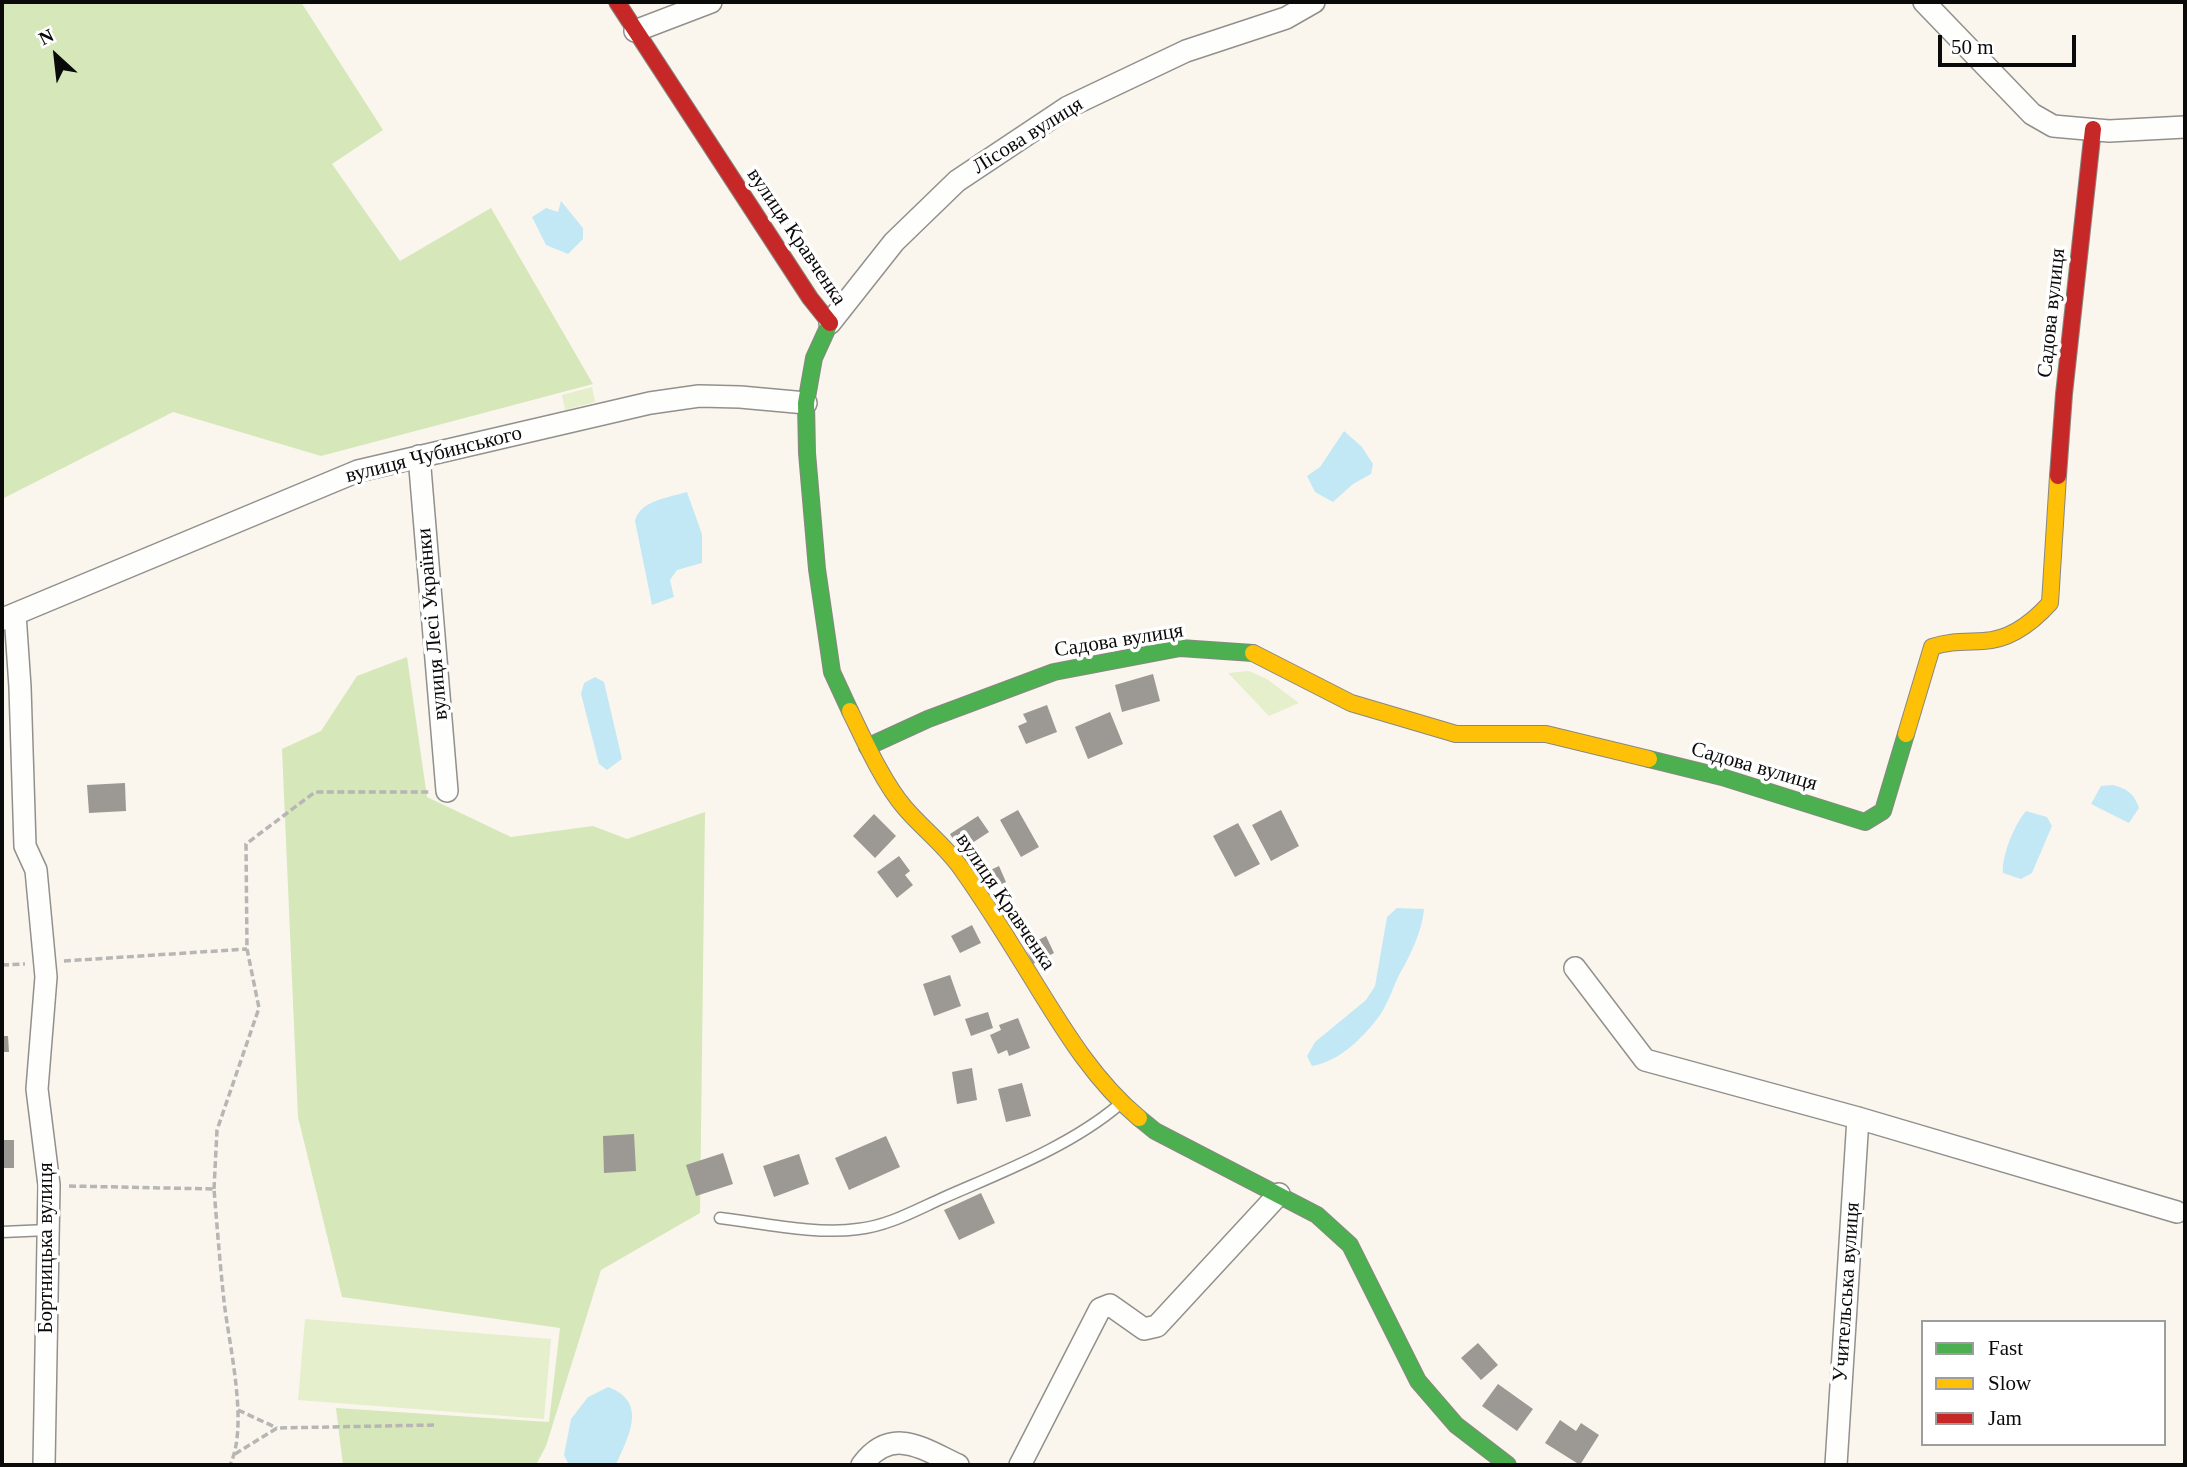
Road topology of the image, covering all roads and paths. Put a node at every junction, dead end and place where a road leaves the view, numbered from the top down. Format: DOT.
graph roads {
  1 [pos="617,2"];
  2 [pos="711,2"];
  3 [pos="1314,2"];
  4 [pos="1924,2"];
  5 [pos="635,32"];
  6 [pos="2185,127"];
  7 [pos="2093,129"];
  8 [pos="830,323"];
  9 [pos="806,403"];
  10 [pos="419,456"];
  11 [pos="8,617"];
  12 [pos="867,747"];
  13 [pos="447,792"];
  14 [pos="247,949"];
  15 [pos="45,963"];
  16 [pos="2,965"];
  17 [pos="1575,968"];
  18 [pos="1121,1103"];
  19 [pos="1858,1118"];
  20 [pos="49,1185"];
  21 [pos="214,1189"];
  22 [pos="1279,1194"];
  23 [pos="2176,1212"];
  24 [pos="720,1218"];
  25 [pos="48,1230"];
  26 [pos="2,1232"];
  27 [pos="238,1410"];
  28 [pos="434,1425"];
  29 [pos="277,1428"];
  30 [pos="235,1454"];
  31 [pos="44,1465"];
  32 [pos="230,1465"];
  33 [pos="862,1465"];
  34 [pos="958,1465"];
  35 [pos="1020,1465"];
  36 [pos="1508,1465"];
  37 [pos="1836,1465"];
  1 -- 5 [label="street, вулиця Кравченка"];
  2 -- 5 [label="street"];
  3 -- 8 [label="street, Лісова вулиця"];
  4 -- 7 [label="street"];
  5 -- 8 [label="street, вулиця Кравченка"];
  6 -- 7 [label="street"];
  7 -- 12 [label="street, Садова вулиця"];
  8 -- 9 [label="street, вулиця Кравченка"];
  9 -- 10 [label="street, вулиця Чубинського"];
  9 -- 12 [label="street, вулиця Кравченка"];
  10 -- 11 [label="street, вулиця Чубинського"];
  10 -- 13 [label="street, вулиця Лесі Українки"];
  11 -- 15 [label="street, Бортницька вулиця"];
  12 -- 18 [label="street, вулиця Кравченка"];
  13 -- 14 [label="path"];
  14 -- 15 [label="path"];
  14 -- 21 [label="path"];
  15 -- 16 [label="path"];
  15 -- 20 [label="street, Бортницька вулиця"];
  17 -- 19 [label="street"];
  18 -- 22 [label="street, вулиця Кравченка"];
  18 -- 24 [label="lane"];
  19 -- 23 [label="street"];
  19 -- 37 [label="street, Учительська вулиця"];
  20 -- 21 [label="path"];
  20 -- 25 [label="street, Бортницька вулиця"];
  21 -- 27 [label="path"];
  22 -- 35 [label="street"];
  22 -- 36 [label="street, вулиця Кравченка"];
  25 -- 26 [label="lane"];
  25 -- 31 [label="street, Бортницька вулиця"];
  27 -- 29 [label="path"];
  27 -- 30 [label="path"];
  28 -- 29 [label="path"];
  29 -- 30 [label="path"];
  30 -- 32 [label="path"];
  33 -- 34 [label="street"];
}
